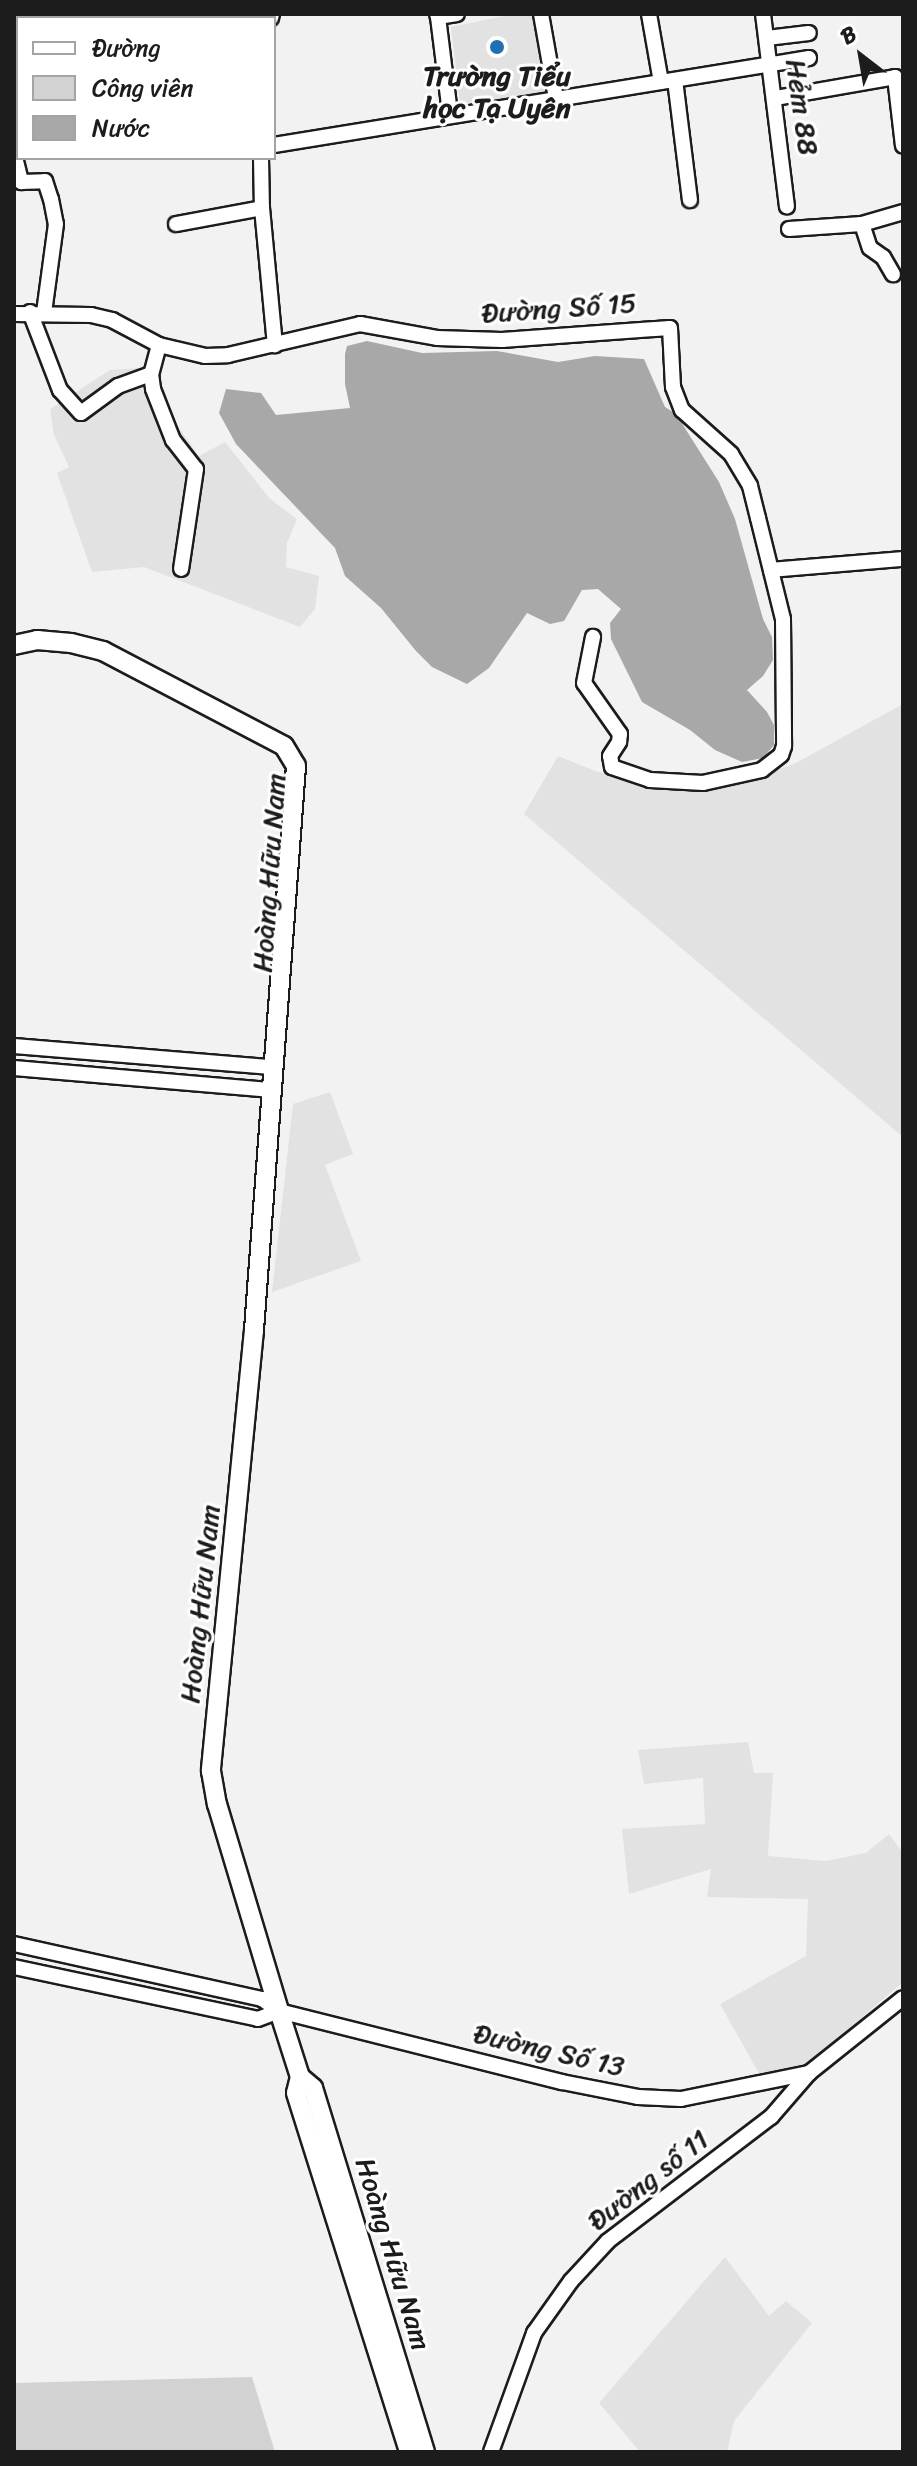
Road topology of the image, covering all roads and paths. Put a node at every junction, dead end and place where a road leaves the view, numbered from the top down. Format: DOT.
graph roads {
  1 [pos="457,14"];
  2 [pos="541,14"];
  3 [pos="649,14"];
  4 [pos="763,14"];
  5 [pos="437,16"];
  6 [pos="809,33"];
  7 [pos="767,38"];
  8 [pos="809,58"];
  9 [pos="770,66"];
  10 [pos="668,81"];
  11 [pos="556,98"];
  12 [pos="775,98"];
  13 [pos="450,114"];
  14 [pos="276,145"];
  15 [pos="903,146"];
  16 [pos="14,153"];
  17 [pos="261,160"];
  18 [pos="690,200"];
  19 [pos="787,207"];
  20 [pos="262,208"];
  21 [pos="903,212"];
  22 [pos="176,224"];
  23 [pos="862,224"];
  24 [pos="789,229"];
  25 [pos="893,274"];
  26 [pos="37,312"];
  27 [pos="14,314"];
  28 [pos="159,345"];
  29 [pos="275,345"];
  30 [pos="151,374"];
  31 [pos="903,559"];
  32 [pos="181,569"];
  33 [pos="771,570"];
  34 [pos="14,634"];
  35 [pos="593,637"];
  36 [pos="14,645"];
  37 [pos="14,1046"];
  38 [pos="271,1067"];
  39 [pos="14,1068"];
  40 [pos="269,1090"];
  41 [pos="270,1126"];
  42 [pos="14,1944"];
  43 [pos="14,1967"];
  44 [pos="903,1998"];
  45 [pos="279,2011"];
  46 [pos="809,2073"];
  47 [pos="300,2077"];
  48 [pos="409,2452"];
  49 [pos="425,2452"];
  50 [pos="491,2452"];
  1 -- 5 [label="street"];
  2 -- 11 [label="street"];
  3 -- 10 [label="street"];
  4 -- 7 [label="street, Hẻm 88"];
  5 -- 13 [label="street"];
  6 -- 7 [label="street"];
  7 -- 9 [label="street, Hẻm 88"];
  8 -- 9 [label="street"];
  9 -- 10 [label="street"];
  9 -- 12 [label="street, Hẻm 88"];
  10 -- 11 [label="street"];
  10 -- 18 [label="street"];
  11 -- 13 [label="street"];
  12 -- 15 [label="street"];
  12 -- 19 [label="street, Hẻm 88"];
  13 -- 14 [label="street"];
  16 -- 26 [label="street"];
  17 -- 20 [label="street"];
  20 -- 22 [label="street"];
  20 -- 29 [label="street"];
  21 -- 23 [label="street"];
  23 -- 24 [label="street"];
  23 -- 25 [label="street"];
  26 -- 27 [label="street, Đường Số 15"];
  26 -- 28 [label="street, Đường Số 15"];
  26 -- 30 [label="street"];
  28 -- 29 [label="street, Đường Số 15"];
  28 -- 30 [label="street"];
  29 -- 33 [label="street, Đường Số 15"];
  30 -- 32 [label="street"];
  31 -- 33 [label="street"];
  33 -- 35 [label="street, Đường Số 15"];
  34 -- 41 [label="main road, Hoàng Hữu Nam"];
  36 -- 38 [label="main road, Hoàng Hữu Nam"];
  37 -- 38 [label="street"];
  38 -- 40 [label="main road, Hoàng Hữu Nam"];
  39 -- 40 [label="street"];
  40 -- 41 [label="main road, Hoàng Hữu Nam"];
  41 -- 45 [label="main road, Hoàng Hữu Nam"];
  42 -- 45 [label="street, Đường Số 13"];
  43 -- 45 [label="street, Đường Số 13"];
  44 -- 46 [label="street, Đường số 11"];
  45 -- 46 [label="street, Đường Số 13"];
  45 -- 47 [label="main road, Hoàng Hữu Nam"];
  46 -- 50 [label="street, Đường số 11"];
  47 -- 48 [label="main road, Hoàng Hữu Nam"];
  47 -- 49 [label="main road, Hoàng Hữu Nam"];
}
